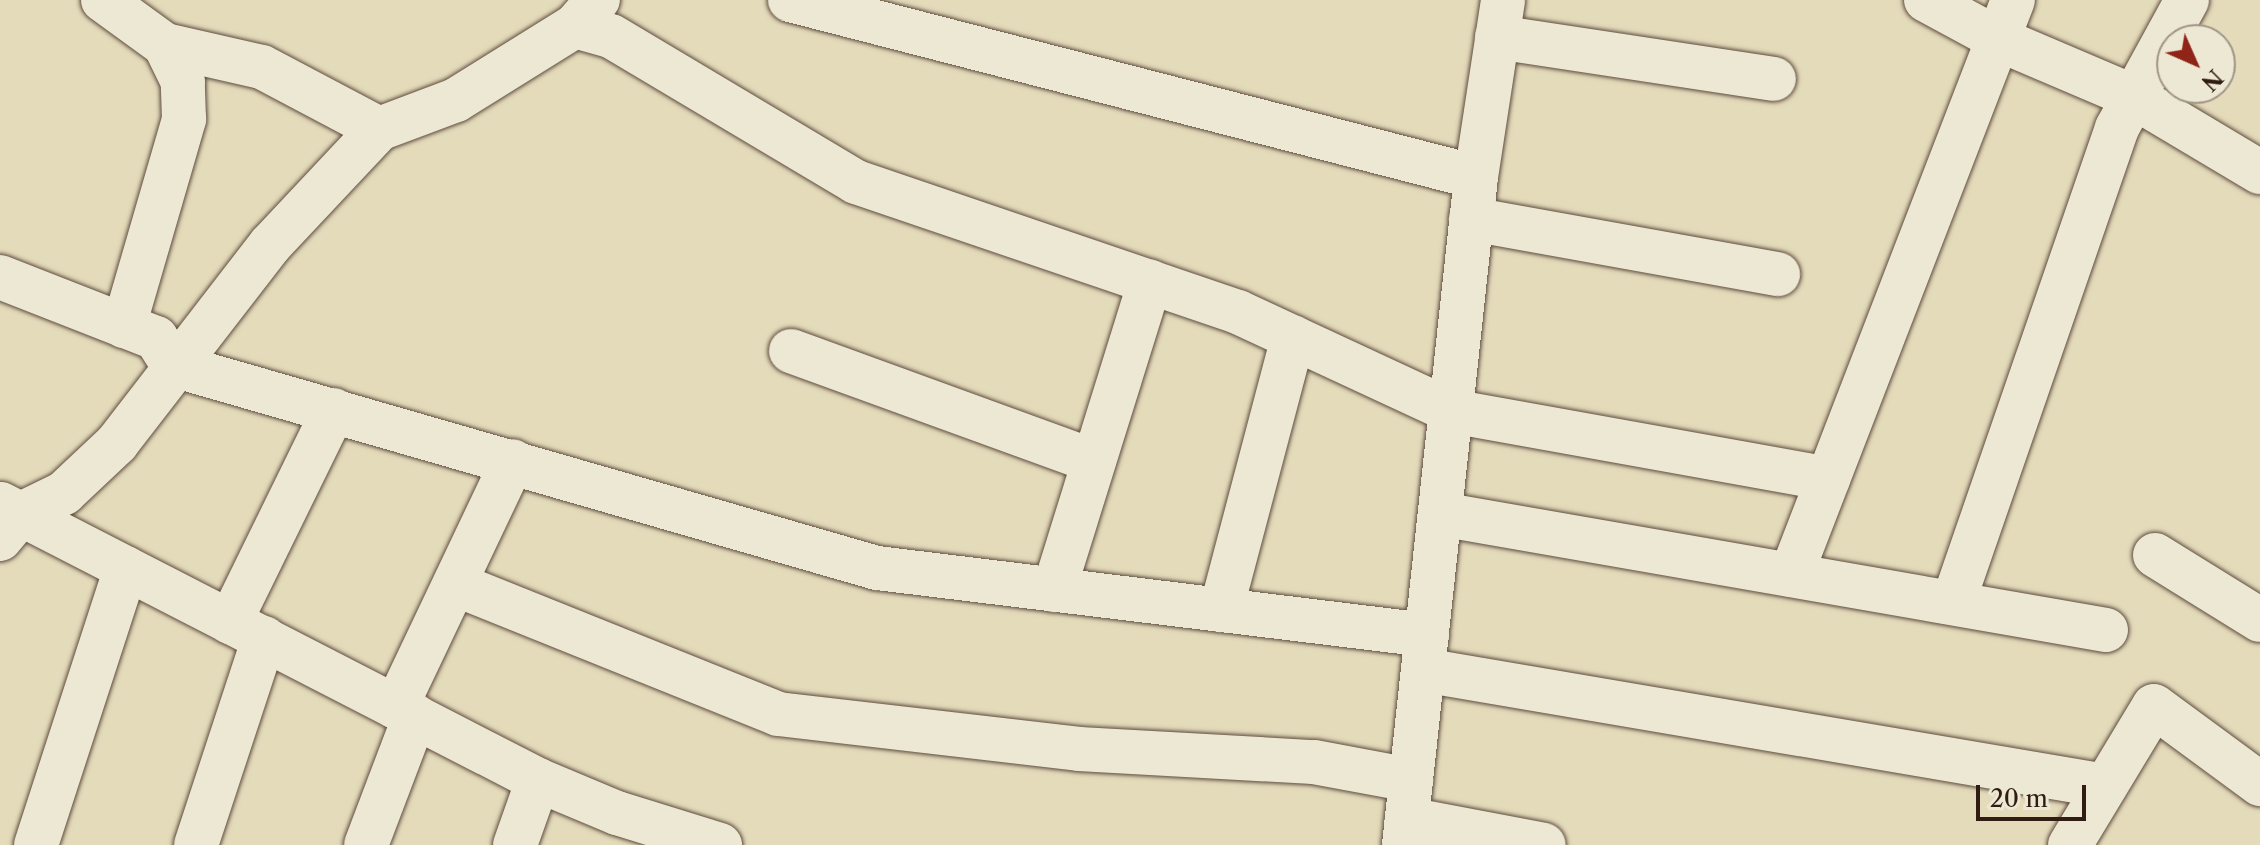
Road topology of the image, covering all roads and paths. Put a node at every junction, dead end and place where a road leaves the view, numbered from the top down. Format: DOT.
graph roads {
  1 [pos="103,0"];
  2 [pos="790,0"];
  3 [pos="1926,0"];
  4 [pos="2187,0"];
  5 [pos="586,13"];
  6 [pos="1500,19"];
  7 [pos="2006,20"];
  8 [pos="165,45"];
  9 [pos="1774,79"];
  10 [pos="2134,97"];
  11 [pos="379,129"];
  12 [pos="2260,172"];
  13 [pos="1474,198"];
  14 [pos="1778,274"];
  15 [pos="0,277"];
  16 [pos="1150,282"];
  17 [pos="124,326"];
  18 [pos="1293,337"];
  19 [pos="791,351"];
  20 [pos="173,365"];
  21 [pos="334,410"];
  22 [pos="1451,411"];
  23 [pos="513,461"];
  24 [pos="1094,461"];
  25 [pos="1828,479"];
  26 [pos="1440,514"];
  27 [pos="7,519"];
  28 [pos="2155,555"];
  29 [pos="126,568"];
  30 [pos="1791,575"];
  31 [pos="455,584"];
  32 [pos="1054,590"];
  33 [pos="1953,603"];
  34 [pos="1221,610"];
  35 [pos="2260,620"];
  36 [pos="247,630"];
  37 [pos="2106,630"];
  38 [pos="1425,652"];
  39 [pos="405,712"];
  40 [pos="538,780"];
  41 [pos="2260,784"];
  42 [pos="2105,786"];
  43 [pos="1408,815"];
  44 [pos="36,845"];
  45 [pos="196,845"];
  46 [pos="366,845"];
  47 [pos="515,845"];
  48 [pos="720,845"];
  49 [pos="1544,845"];
  50 [pos="2070,845"];
  1 -- 8 [label="street"];
  2 -- 13 [label="street"];
  3 -- 7 [label="street"];
  4 -- 10 [label="street"];
  5 -- 11 [label="street"];
  5 -- 16 [label="street"];
  6 -- 9 [label="street"];
  6 -- 13 [label="street"];
  7 -- 10 [label="street"];
  7 -- 25 [label="street"];
  8 -- 11 [label="street"];
  8 -- 17 [label="street"];
  10 -- 12 [label="street"];
  10 -- 33 [label="street"];
  11 -- 20 [label="street"];
  13 -- 14 [label="street"];
  13 -- 22 [label="street"];
  15 -- 17 [label="street"];
  16 -- 18 [label="street"];
  16 -- 24 [label="street"];
  17 -- 20 [label="street"];
  18 -- 22 [label="street"];
  18 -- 34 [label="street"];
  19 -- 24 [label="street"];
  20 -- 21 [label="street"];
  20 -- 27 [label="street"];
  21 -- 23 [label="street"];
  21 -- 36 [label="street"];
  22 -- 25 [label="street"];
  22 -- 26 [label="street"];
  23 -- 31 [label="street"];
  23 -- 32 [label="street"];
  24 -- 32 [label="street"];
  25 -- 30 [label="street"];
  26 -- 30 [label="street"];
  26 -- 38 [label="street"];
  27 -- 29 [label="street"];
  28 -- 35 [label="street"];
  29 -- 36 [label="street"];
  29 -- 44 [label="street"];
  30 -- 33 [label="street"];
  31 -- 39 [label="street"];
  31 -- 43 [label="street"];
  32 -- 34 [label="street"];
  33 -- 37 [label="street"];
  34 -- 38 [label="street"];
  36 -- 39 [label="street"];
  36 -- 45 [label="street"];
  38 -- 42 [label="street"];
  38 -- 43 [label="street"];
  39 -- 40 [label="street"];
  39 -- 46 [label="street"];
  40 -- 47 [label="street"];
  40 -- 48 [label="street"];
  41 -- 42 [label="street"];
  42 -- 50 [label="street"];
  43 -- 49 [label="street"];
}
